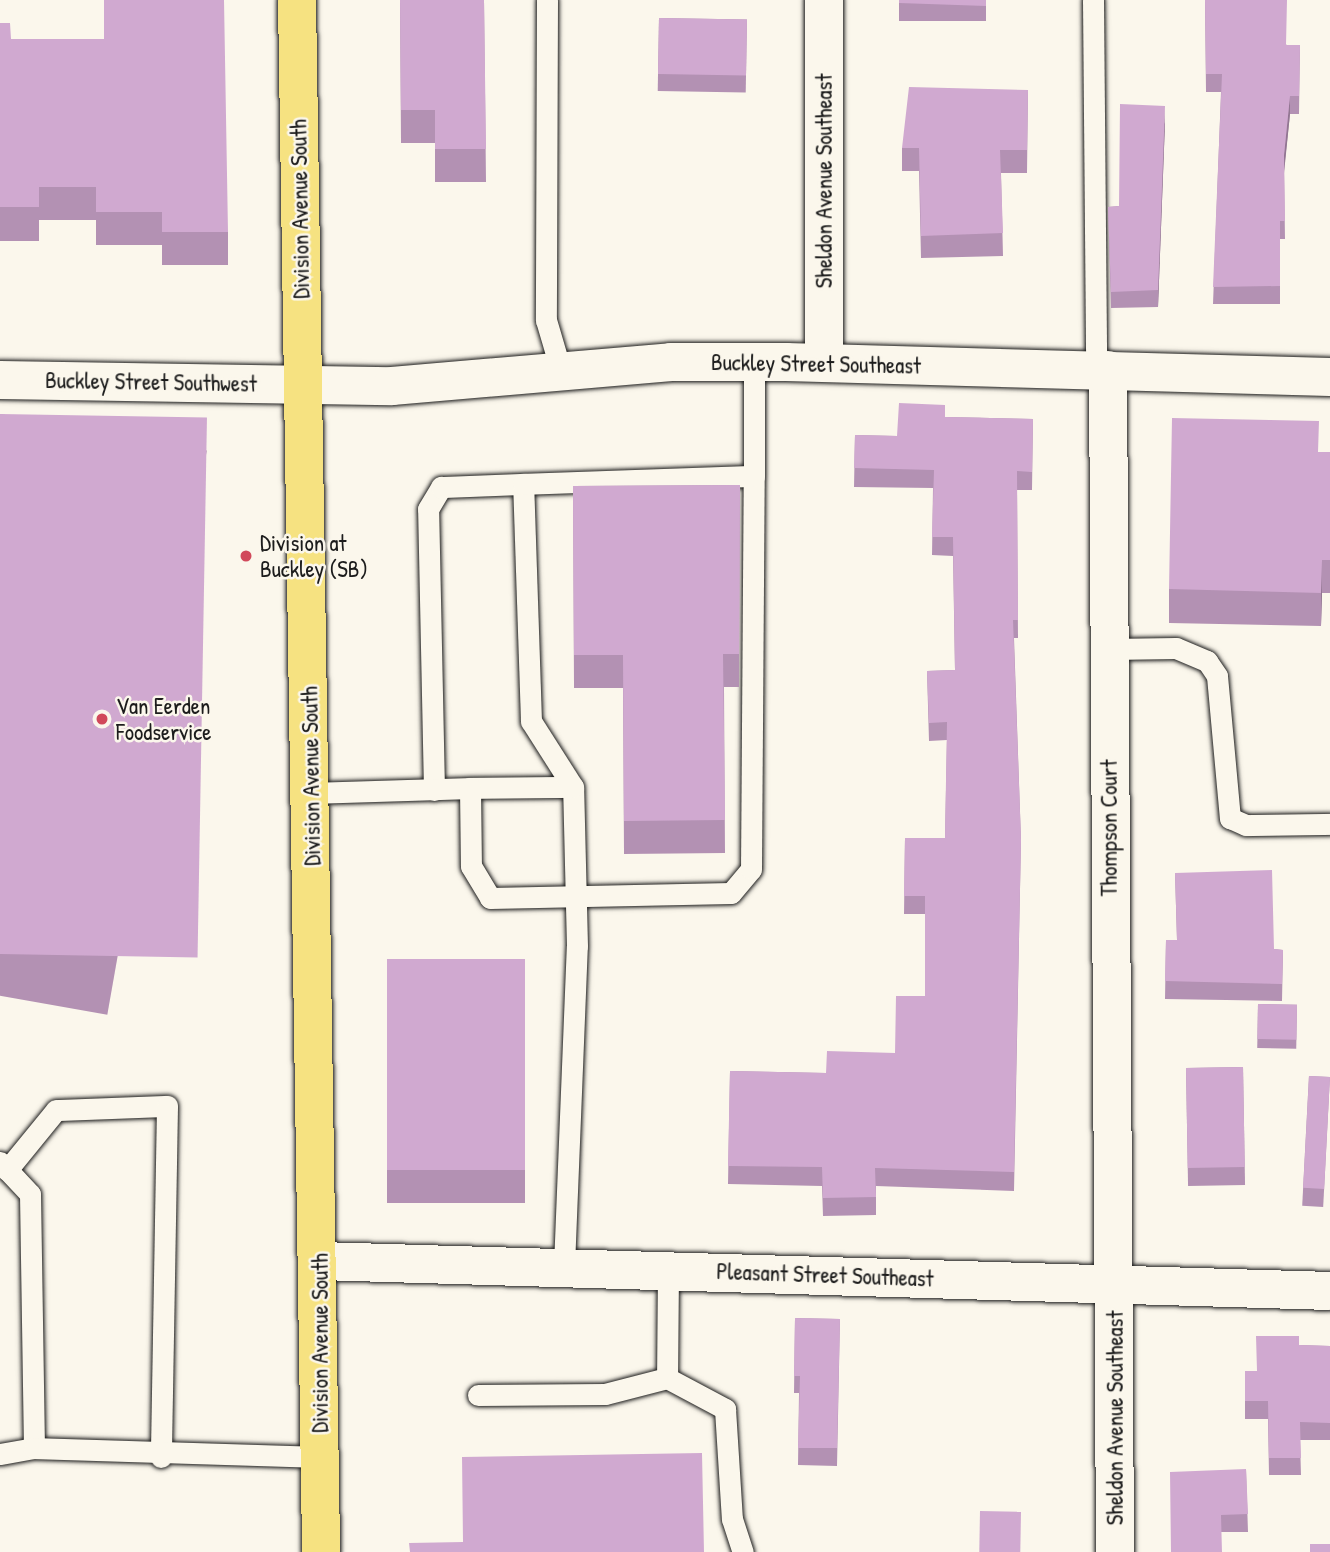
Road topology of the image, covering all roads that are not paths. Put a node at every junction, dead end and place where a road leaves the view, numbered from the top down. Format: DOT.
graph roads {
  1 [pos="297,0"];
  2 [pos="547,0"];
  3 [pos="824,0"];
  4 [pos="1093,0"];
  5 [pos="754,362"];
  6 [pos="824,362"];
  7 [pos="1102,370"];
  8 [pos="561,371"];
  9 [pos="1330,377"];
  10 [pos="0,380"];
  11 [pos="302,383"];
  12 [pos="754,476"];
  13 [pos="523,484"];
  14 [pos="1109,649"];
  15 [pos="573,787"];
  16 [pos="470,788"];
  17 [pos="434,790"];
  18 [pos="312,793"];
  19 [pos="1330,824"];
  20 [pos="576,899"];
  21 [pos="4,1166"];
  22 [pos="320,1261"];
  23 [pos="564,1266"];
  24 [pos="668,1270"];
  25 [pos="1114,1285"];
  26 [pos="1330,1292"];
  27 [pos="667,1378"];
  28 [pos="478,1395"];
  29 [pos="34,1448"];
  30 [pos="0,1454"];
  31 [pos="161,1457"];
  32 [pos="319,1458"];
  33 [pos="321,1552"];
  34 [pos="743,1552"];
  35 [pos="1115,1552"];
  1 -- 11 [label="main road, Division Avenue South"];
  2 -- 8 [label="lane"];
  3 -- 6 [label="street, Sheldon Avenue Southeast"];
  4 -- 7 [label="lane"];
  5 -- 6 [label="street, Buckley Street Southeast"];
  5 -- 8 [label="street, Buckley Street Southeast"];
  5 -- 12 [label="lane"];
  6 -- 7 [label="street, Buckley Street Southeast"];
  7 -- 9 [label="street, Buckley Street Southeast"];
  7 -- 14 [label="street, Thompson Court"];
  8 -- 11 [label="street, Buckley Street Southeast"];
  10 -- 11 [label="street, Buckley Street Southwest"];
  11 -- 18 [label="main road, Division Avenue South"];
  12 -- 13 [label="lane"];
  12 -- 20 [label="lane"];
  13 -- 15 [label="lane"];
  13 -- 17 [label="lane"];
  14 -- 19 [label="lane"];
  14 -- 25 [label="street, Thompson Court"];
  15 -- 16 [label="lane"];
  15 -- 20 [label="lane"];
  16 -- 17 [label="lane"];
  16 -- 20 [label="lane"];
  17 -- 18 [label="lane"];
  18 -- 22 [label="main road, Division Avenue South"];
  20 -- 23 [label="lane"];
  21 -- 29 [label="lane"];
  21 -- 31 [label="lane"];
  22 -- 23 [label="street, Pleasant Street Southeast"];
  22 -- 32 [label="main road, Division Avenue South"];
  23 -- 24 [label="street, Pleasant Street Southeast"];
  24 -- 25 [label="street, Pleasant Street Southeast"];
  24 -- 27 [label="lane"];
  25 -- 26 [label="street, Pleasant Street Southeast"];
  25 -- 35 [label="street, Sheldon Avenue Southeast"];
  27 -- 28 [label="lane"];
  27 -- 34 [label="lane"];
  29 -- 30 [label="lane"];
  29 -- 31 [label="lane"];
  31 -- 32 [label="lane"];
  32 -- 33 [label="main road, Division Avenue South"];
}
